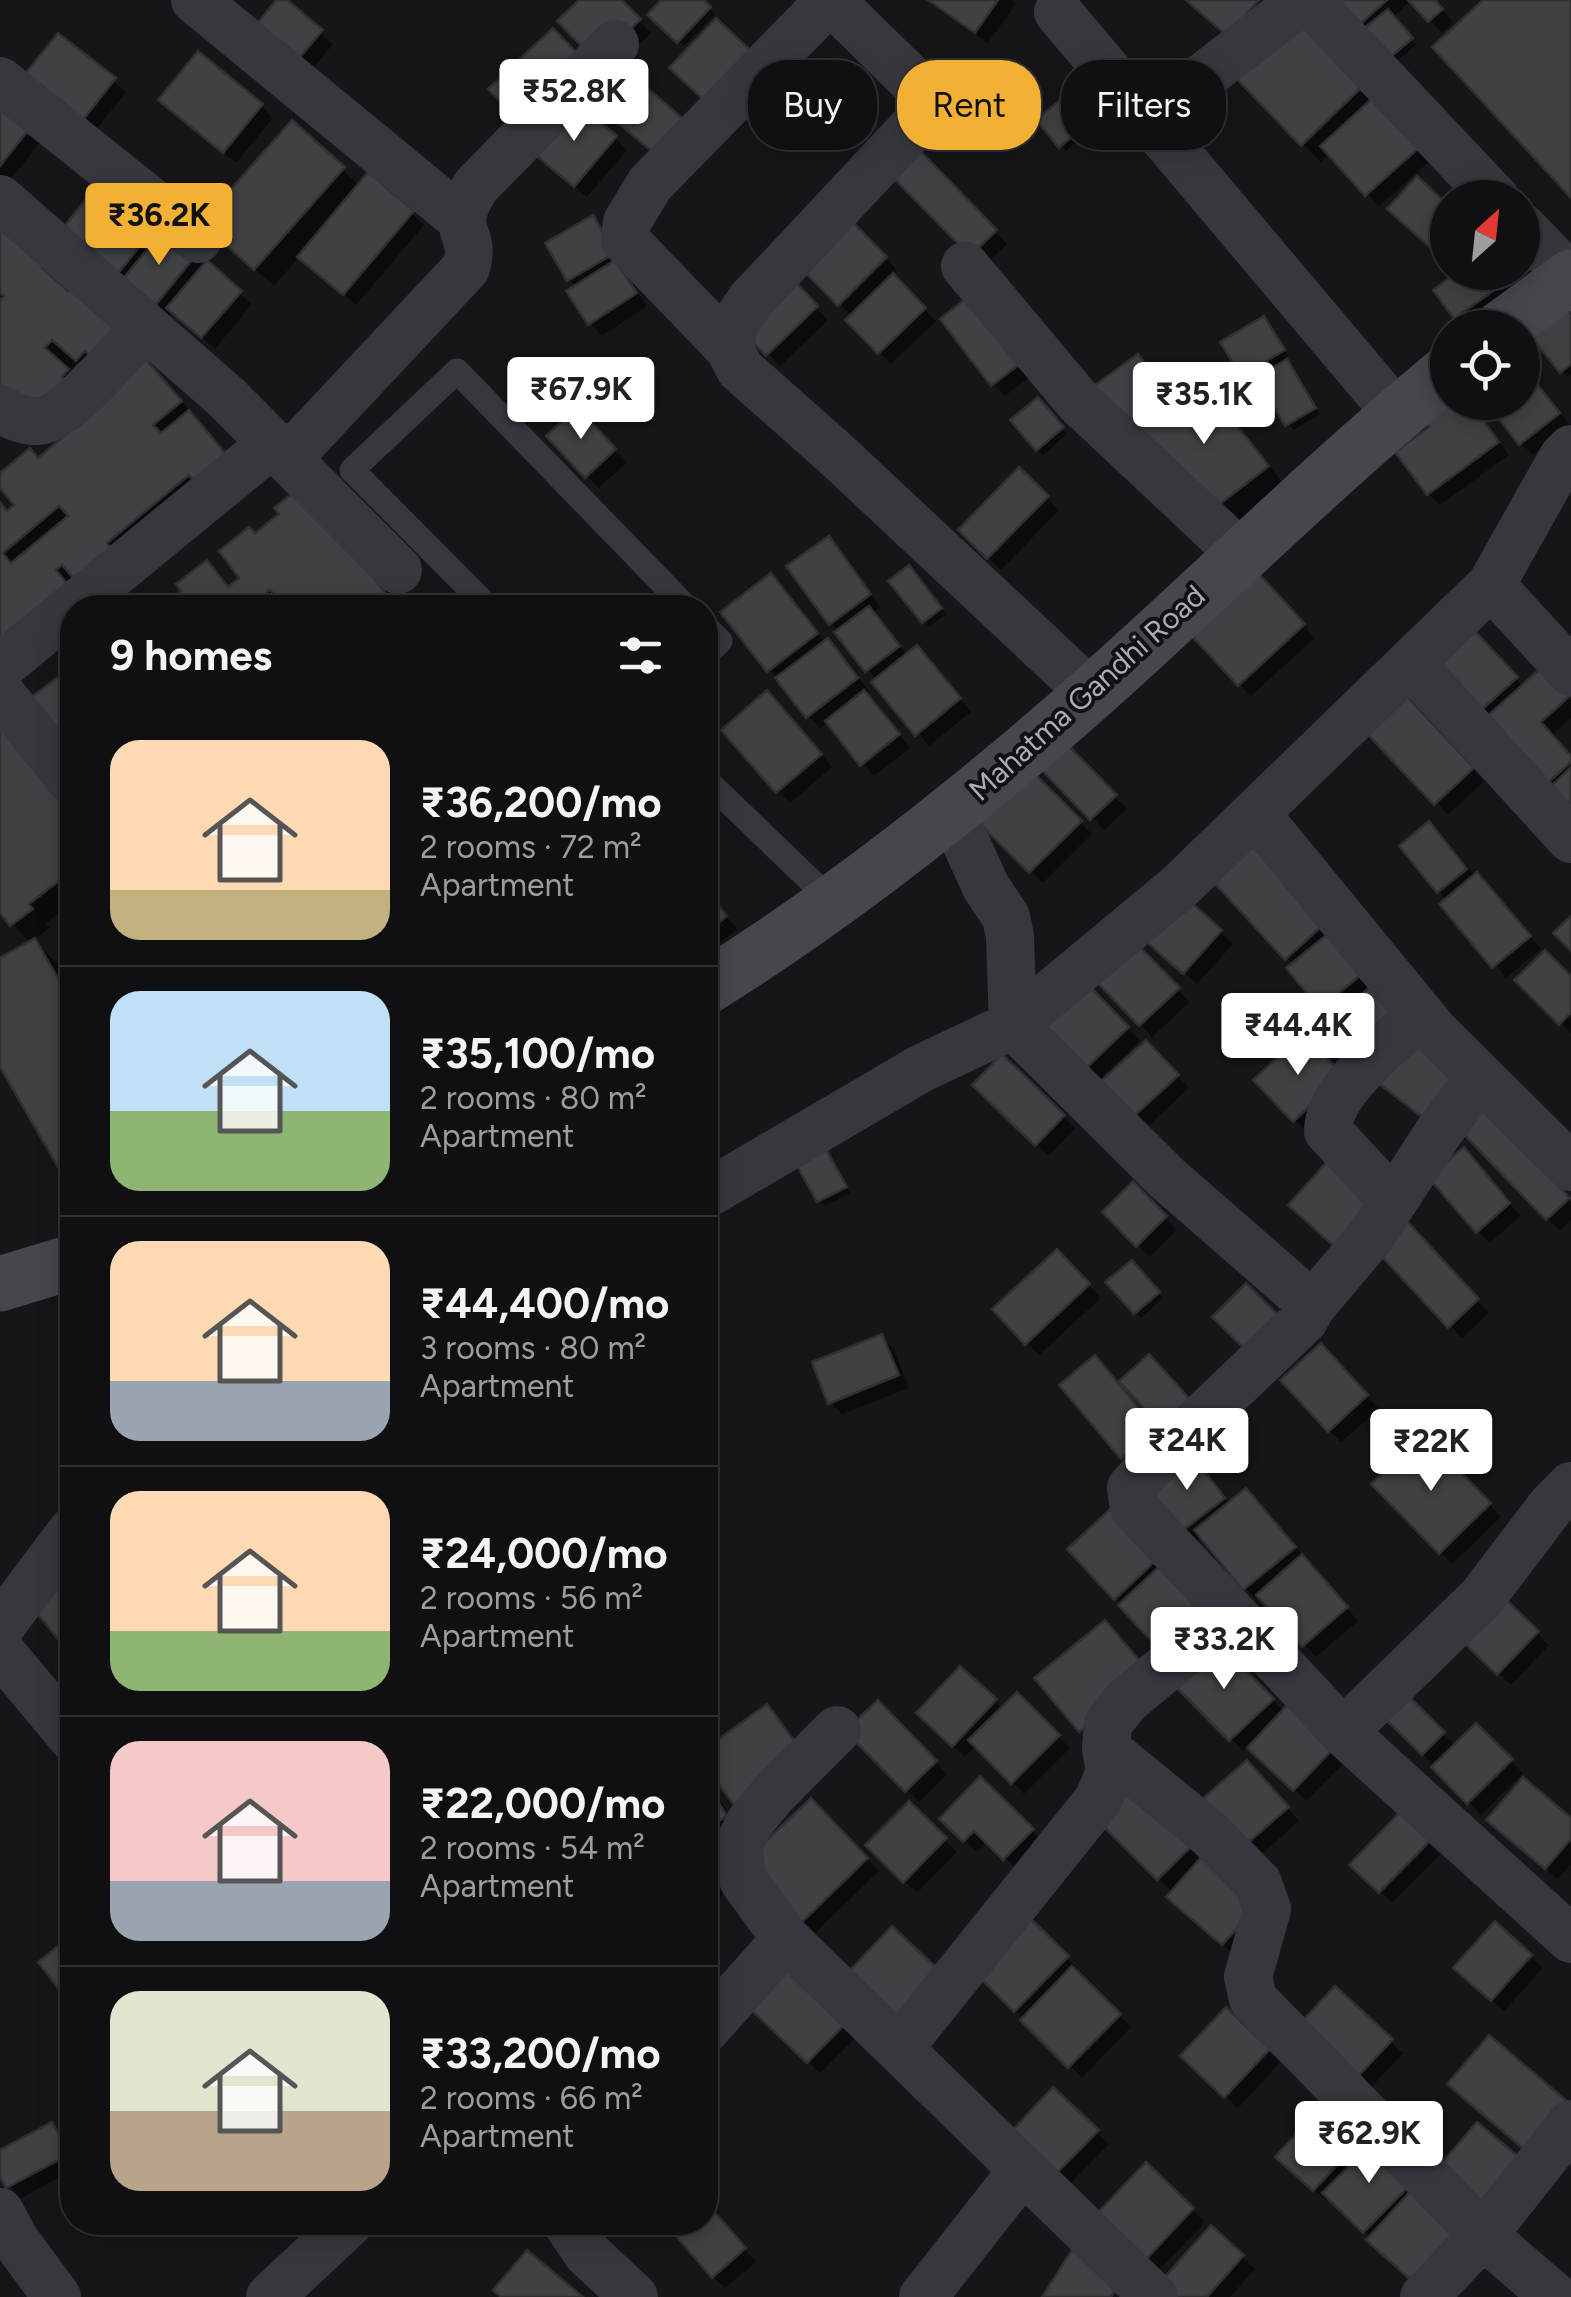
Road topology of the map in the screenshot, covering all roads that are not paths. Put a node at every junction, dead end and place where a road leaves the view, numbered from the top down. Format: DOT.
graph roads {
  1 [pos="196,0"];
  2 [pos="830,0"];
  3 [pos="1306,0"];
  4 [pos="1058,12"];
  5 [pos="616,44"];
  6 [pos="1102,60"];
  7 [pos="1226,60"];
  8 [pos="0,81"];
  9 [pos="1172,150"];
  10 [pos="1478,180"];
  11 [pos="0,199"];
  12 [pos="460,218"];
  13 [pos="198,239"];
  14 [pos="1540,245"];
  15 [pos="965,266"];
  16 [pos="1571,277"];
  17 [pos="1526,310"];
  18 [pos="145,327"];
  19 [pos="729,348"];
  20 [pos="1430,387"];
  21 [pos="0,409"];
  22 [pos="1396,414"];
  23 [pos="1571,449"];
  24 [pos="280,451"];
  25 [pos="1242,555"];
  26 [pos="398,570"];
  27 [pos="1491,585"];
  28 [pos="93,595"];
  29 [pos="475,595"];
  30 [pos="674,595"];
  31 [pos="60,621"];
  32 [pos="1412,665"];
  33 [pos="0,667"];
  34 [pos="1571,672"];
  35 [pos="0,693"];
  36 [pos="1092,693"];
  37 [pos="60,766"];
  38 [pos="718,791"];
  39 [pos="952,812"];
  40 [pos="1256,814"];
  41 [pos="1571,839"];
  42 [pos="834,903"];
  43 [pos="718,979"];
  44 [pos="1420,1015"];
  45 [pos="1012,1018"];
  46 [pos="1480,1077"];
  47 [pos="1571,1166"];
  48 [pos="718,1187"];
  49 [pos="1392,1201"];
  50 [pos="60,1266"];
  51 [pos="0,1284"];
  52 [pos="1310,1307"];
  53 [pos="1571,1486"];
  54 [pos="60,1547"];
  55 [pos="1232,1613"];
  56 [pos="0,1627"];
  57 [pos="0,1651"];
  58 [pos="60,1723"];
  59 [pos="837,1730"];
  60 [pos="1343,1732"];
  61 [pos="1106,1749"];
  62 [pos="1571,1939"];
  63 [pos="786,1940"];
  64 [pos="718,2016"];
  65 [pos="900,2047"];
  66 [pos="1571,2124"];
  67 [pos="1022,2170"];
  68 [pos="0,2212"];
  69 [pos="336,2235"];
  70 [pos="575,2235"];
  71 [pos="1483,2235"];
  72 [pos="57,2297"];
  73 [pos="270,2297"];
  74 [pos="634,2297"];
  75 [pos="923,2297"];
  76 [pos="1154,2297"];
  77 [pos="1424,2297"];
  78 [pos="1555,2297"];
  1 -- 12 [label="street"];
  2 -- 19 [label="street"];
  2 -- 19 [label="street"];
  3 -- 7 [label="street"];
  3 -- 10 [label="street"];
  4 -- 6 [label="street"];
  5 -- 12 [label="street"];
  8 -- 13 [label="street"];
  9 -- 22 [label="street"];
  11 -- 18 [label="street"];
  12 -- 24 [label="street"];
  14 -- 16 [label="street"];
  15 -- 25 [label="street"];
  16 -- 17 [label="main road"];
  18 -- 21 [label="street"];
  18 -- 24 [label="street"];
  19 -- 36 [label="street"];
  20 -- 22 [label="main road, Mahatma Gandhi Road"];
  22 -- 25 [label="main road, Mahatma Gandhi Road"];
  23 -- 27 [label="street"];
  24 -- 26 [label="street"];
  24 -- 28 [label="street"];
  25 -- 36 [label="main road, Mahatma Gandhi Road"];
  27 -- 32 [label="street"];
  27 -- 34 [label="street"];
  29 -- 30 [label="lane"];
  31 -- 33 [label="street"];
  32 -- 40 [label="street"];
  32 -- 41 [label="street"];
  35 -- 37 [label="street"];
  36 -- 39 [label="main road, Mahatma Gandhi Road"];
  38 -- 42 [label="lane"];
  39 -- 42 [label="main road, Mahatma Gandhi Road"];
  39 -- 45 [label="street"];
  40 -- 44 [label="street"];
  40 -- 45 [label="street"];
  42 -- 43 [label="main road, Mahatma Gandhi Road"];
  44 -- 46 [label="street"];
  44 -- 49 [label="street"];
  45 -- 48 [label="street"];
  45 -- 52 [label="street"];
  46 -- 47 [label="street"];
  46 -- 49 [label="street"];
  49 -- 52 [label="street"];
  50 -- 51 [label="main road"];
  52 -- 55 [label="street"];
  53 -- 60 [label="street"];
  54 -- 56 [label="street"];
  55 -- 60 [label="street"];
  55 -- 61 [label="street"];
  57 -- 58 [label="street"];
  59 -- 63 [label="street"];
  60 -- 62 [label="street"];
  61 -- 65 [label="street"];
  61 -- 71 [label="street"];
  63 -- 64 [label="street"];
  63 -- 65 [label="street"];
  65 -- 67 [label="street"];
  66 -- 71 [label="street"];
  67 -- 75 [label="street"];
  67 -- 76 [label="street"];
  68 -- 72 [label="street"];
  69 -- 73 [label="street"];
  70 -- 74 [label="street"];
  71 -- 77 [label="street"];
  71 -- 78 [label="street"];
}
